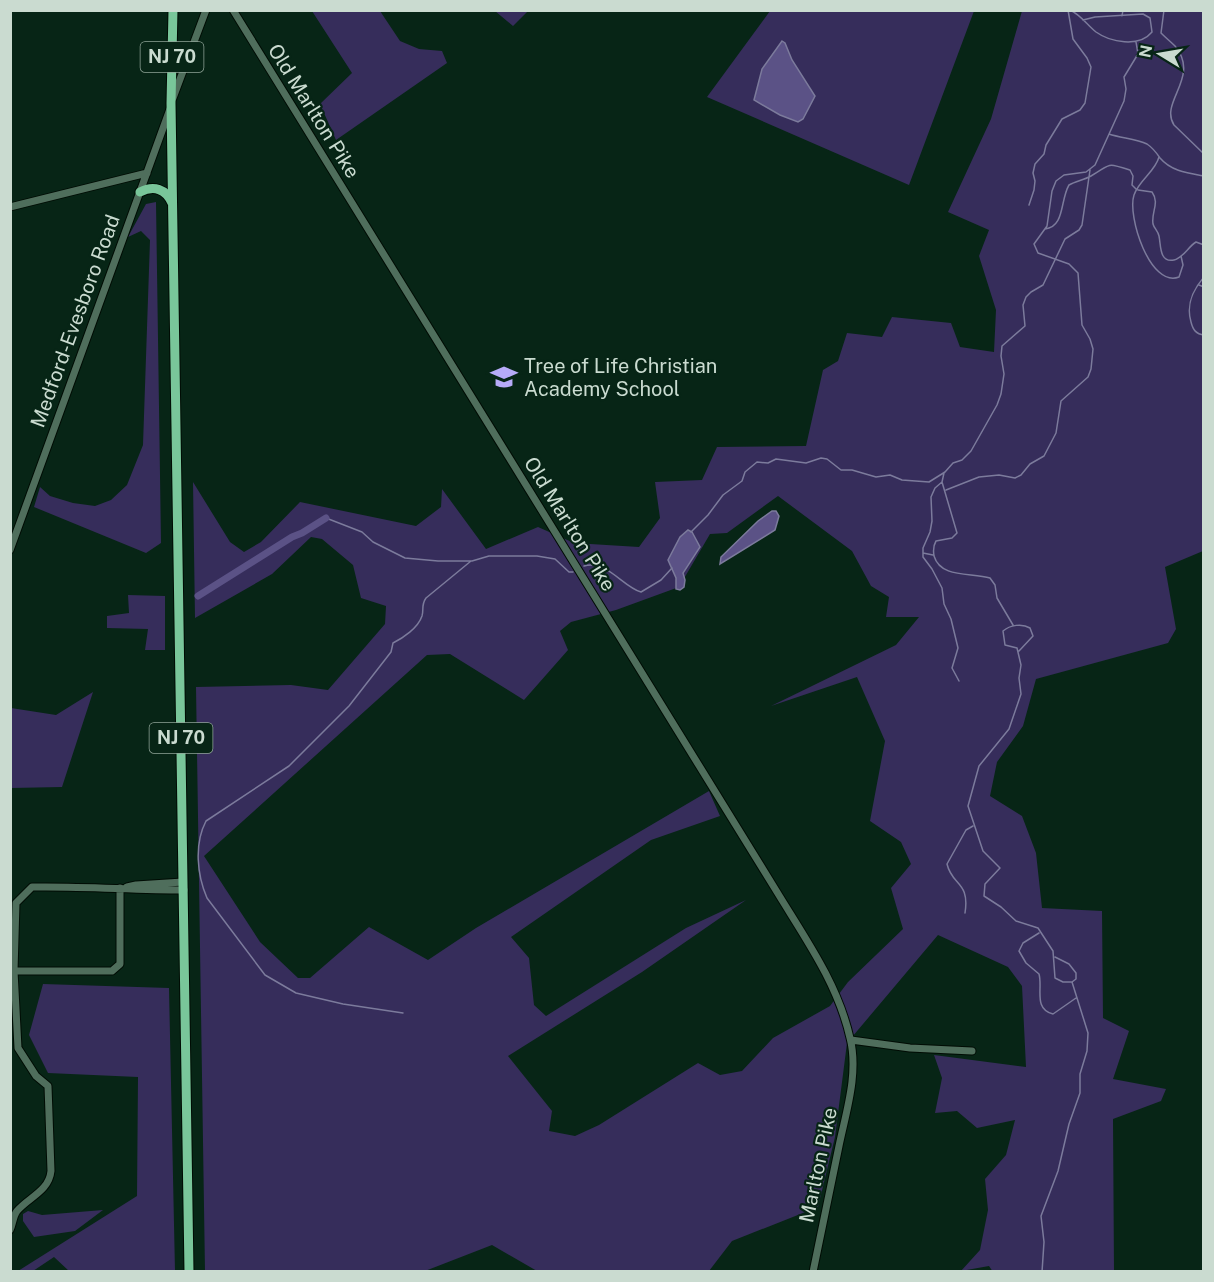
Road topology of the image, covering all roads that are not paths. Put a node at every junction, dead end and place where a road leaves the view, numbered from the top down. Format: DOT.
graph roads {
  1 [pos="172,10"];
  2 [pos="206,10"];
  3 [pos="233,10"];
  4 [pos="171,103"];
  5 [pos="147,173"];
  6 [pos="140,192"];
  7 [pos="173,206"];
  8 [pos="10,207"];
  9 [pos="10,549"];
  10 [pos="184,886"];
  11 [pos="123,888"];
  12 [pos="15,971"];
  13 [pos="851,1040"];
  14 [pos="972,1051"];
  15 [pos="853,1065"];
  16 [pos="10,1230"];
  17 [pos="189,1272"];
  18 [pos="813,1272"];
  1 -- 4 [label="highway, NJ 70"];
  2 -- 4 [label="street, Medford-Evesboro Road"];
  3 -- 13 [label="street, Old Marlton Pike"];
  4 -- 5 [label="street, Medford-Evesboro Road"];
  4 -- 7 [label="highway, NJ 70"];
  5 -- 6 [label="street, Medford-Evesboro Road"];
  5 -- 8 [label="street"];
  6 -- 7 [label="highway"];
  6 -- 9 [label="street, Medford-Evesboro Road"];
  7 -- 10 [label="highway, NJ 70"];
  10 -- 11 [label="street"];
  10 -- 17 [label="highway, NJ 70"];
  11 -- 12 [label="street"];
  11 -- 12 [label="street"];
  12 -- 16 [label="street"];
  13 -- 14 [label="street"];
  13 -- 15 [label="street, Old Marlton Pike"];
  15 -- 18 [label="street, Marlton Pike"];
}
